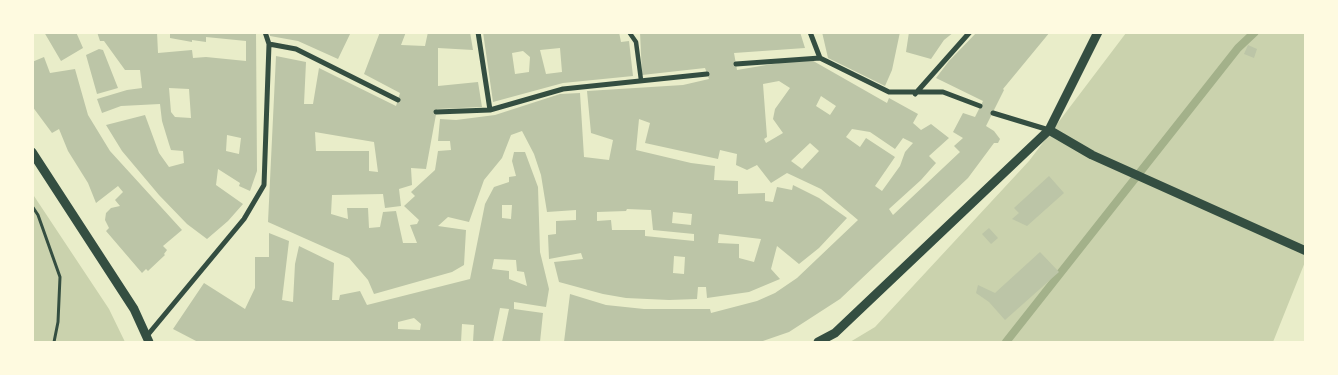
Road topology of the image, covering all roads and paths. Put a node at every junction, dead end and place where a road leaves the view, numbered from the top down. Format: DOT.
graph roads {
  1 [pos="265,32"];
  2 [pos="478,32"];
  3 [pos="629,32"];
  4 [pos="810,32"];
  5 [pos="970,32"];
  6 [pos="1098,32"];
  7 [pos="269,44"];
  8 [pos="820,58"];
  9 [pos="736,64"];
  10 [pos="707,74"];
  11 [pos="641,80"];
  12 [pos="915,94"];
  13 [pos="398,100"];
  14 [pos="980,106"];
  15 [pos="490,110"];
  16 [pos="436,112"];
  17 [pos="993,113"];
  18 [pos="1049,130"];
  19 [pos="32,152"];
  20 [pos="32,206"];
  21 [pos="1306,252"];
  22 [pos="147,340"];
  23 [pos="54,342"];
  24 [pos="818,342"];
  1 -- 7 [label="street"];
  2 -- 15 [label="street"];
  3 -- 11 [label="street"];
  4 -- 8 [label="street"];
  5 -- 12 [label="street"];
  6 -- 18 [label="street"];
  7 -- 13 [label="street"];
  7 -- 22 [label="street"];
  8 -- 9 [label="street"];
  8 -- 12 [label="street"];
  10 -- 11 [label="street"];
  11 -- 15 [label="street"];
  12 -- 14 [label="street"];
  15 -- 16 [label="street"];
  17 -- 18 [label="street"];
  18 -- 21 [label="street"];
  18 -- 24 [label="street"];
  19 -- 22 [label="street"];
  20 -- 23 [label="path"];
}
